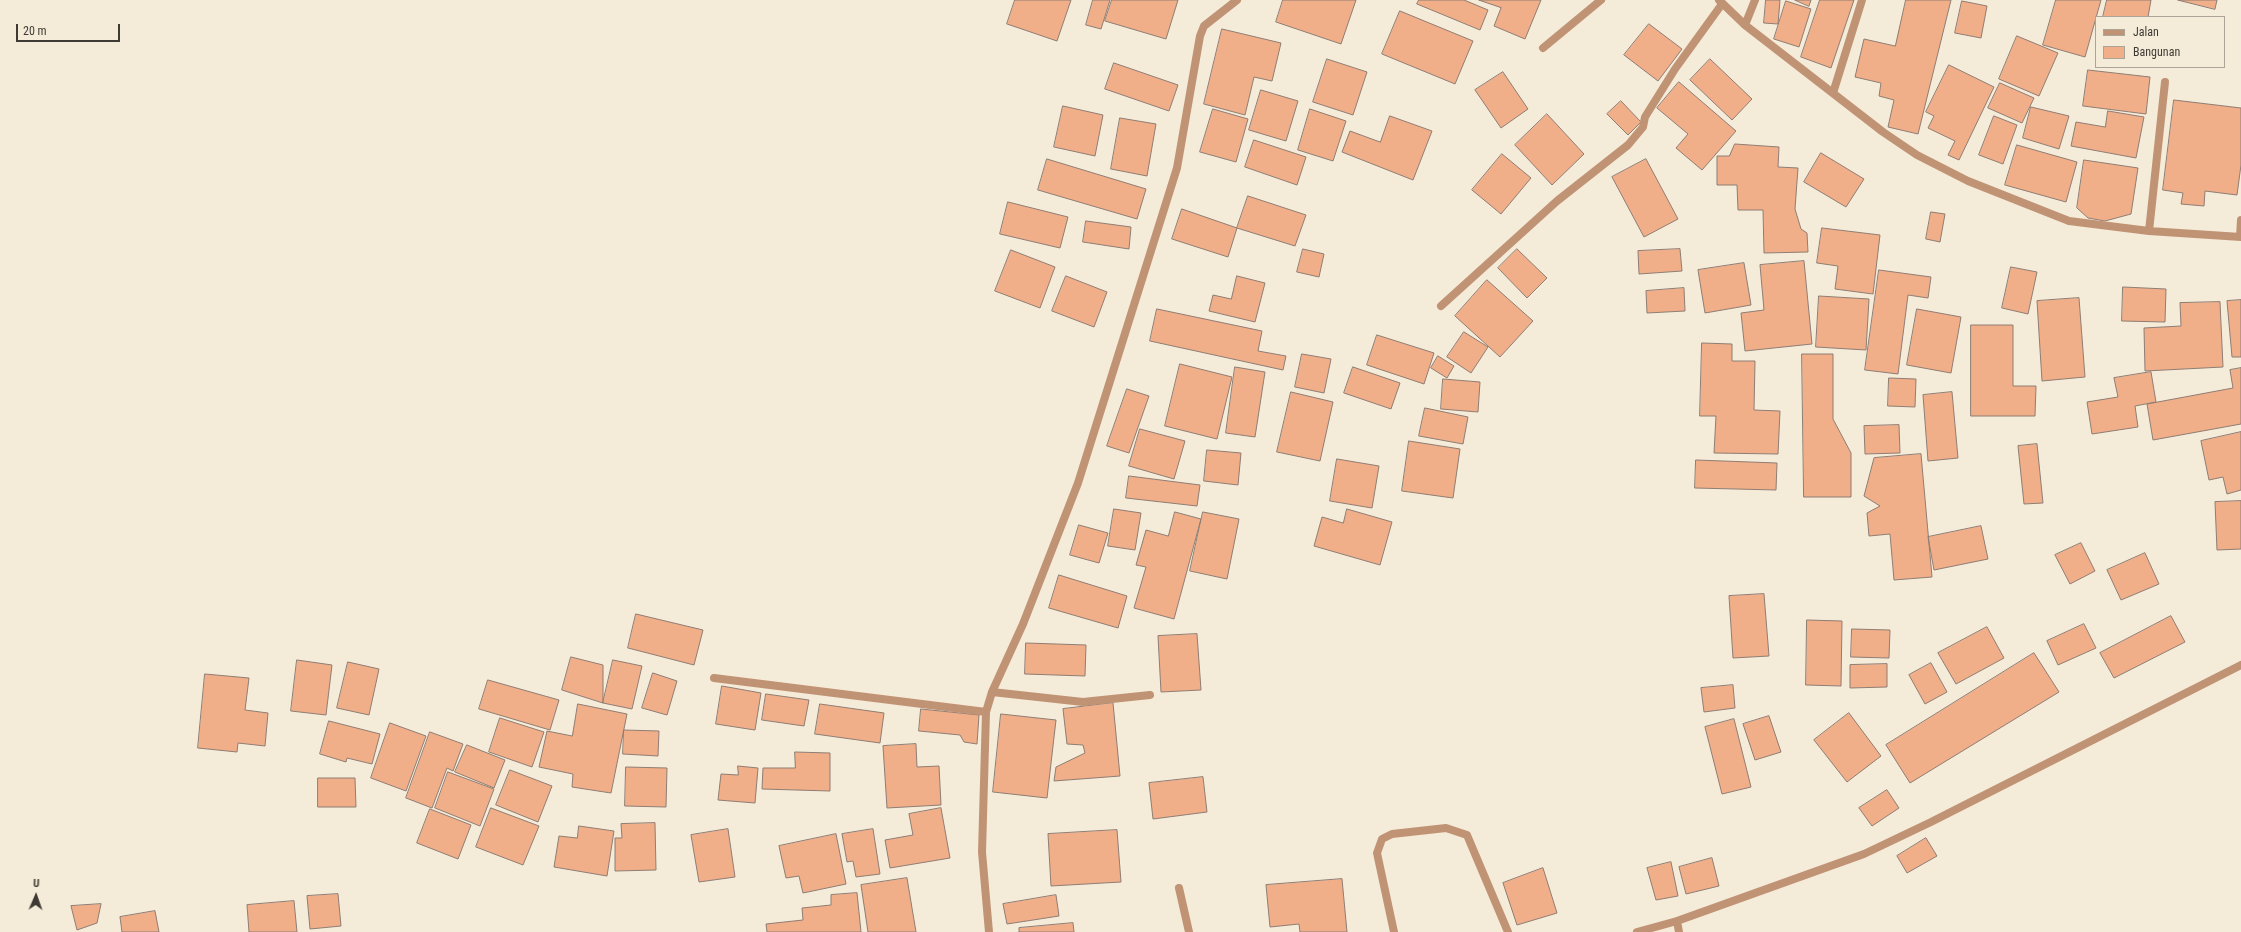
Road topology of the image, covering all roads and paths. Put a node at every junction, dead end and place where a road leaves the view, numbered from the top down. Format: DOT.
graph roads {
  1 [pos="1237,0"];
  2 [pos="1600,0"];
  3 [pos="1754,0"];
  4 [pos="1862,0"];
  5 [pos="1720,5"];
  6 [pos="1745,25"];
  7 [pos="1543,48"];
  8 [pos="2165,82"];
  9 [pos="1833,93"];
  10 [pos="2241,220"];
  11 [pos="2149,231"];
  12 [pos="2240,237"];
  13 [pos="1440,306"];
  14 [pos="2241,665"];
  15 [pos="714,678"];
  16 [pos="992,692"];
  17 [pos="1150,695"];
  18 [pos="986,712"];
  19 [pos="1179,888"];
  20 [pos="1677,921"];
  21 [pos="989,932"];
  22 [pos="1189,932"];
  23 [pos="1394,932"];
  24 [pos="1508,932"];
  25 [pos="1638,932"];
  26 [pos="1679,932"];
  1 -- 16 [label="street"];
  2 -- 7 [label="street"];
  3 -- 6 [label="street"];
  4 -- 9 [label="street"];
  5 -- 6 [label="street"];
  5 -- 13 [label="street"];
  6 -- 9 [label="street"];
  8 -- 11 [label="street"];
  9 -- 11 [label="street"];
  10 -- 12 [label="street"];
  11 -- 12 [label="street"];
  14 -- 20 [label="street"];
  15 -- 18 [label="street"];
  16 -- 17 [label="street"];
  16 -- 18 [label="street"];
  18 -- 21 [label="street"];
  19 -- 22 [label="street"];
  20 -- 25 [label="street"];
  20 -- 26 [label="street"];
  23 -- 24 [label="street"];
}
